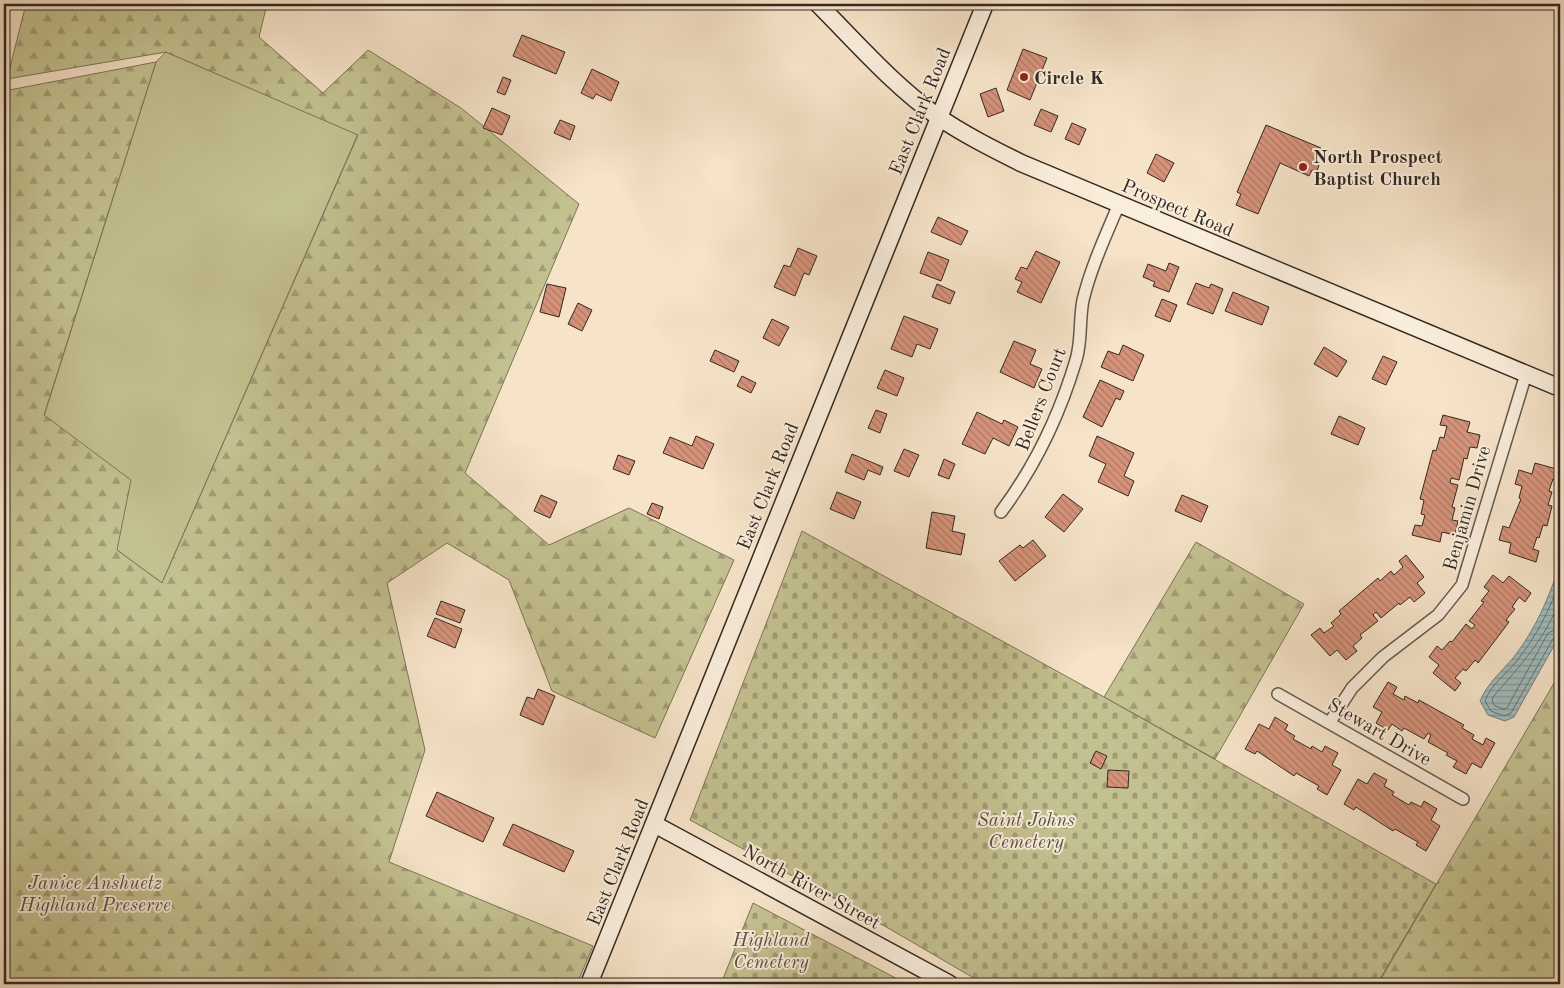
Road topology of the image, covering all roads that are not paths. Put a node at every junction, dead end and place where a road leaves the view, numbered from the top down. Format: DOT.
graph roads {
  1 [pos="818,4"];
  2 [pos="985,4"];
  3 [pos="938,117"];
  4 [pos="1119,204"];
  5 [pos="1526,374"];
  6 [pos="1560,388"];
  7 [pos="1001,512"];
  8 [pos="1278,694"];
  9 [pos="1330,722"];
  10 [pos="1463,799"];
  11 [pos="654,824"];
  12 [pos="589,984"];
  13 [pos="950,984"];
  1 -- 3 [label="main road, Prospect Road"];
  2 -- 3 [label="main road, East Clark Road"];
  3 -- 4 [label="main road, Prospect Road"];
  3 -- 11 [label="main road, East Clark Road"];
  4 -- 5 [label="main road, Prospect Road"];
  4 -- 7 [label="street, Bellers Court"];
  5 -- 6 [label="main road, Prospect Road"];
  5 -- 9 [label="street, Benjamin Drive"];
  8 -- 9 [label="street, Stewart Drive"];
  9 -- 10 [label="street, Stewart Drive"];
  11 -- 12 [label="main road, East Clark Road"];
  11 -- 13 [label="main road, North River Street"];
}
